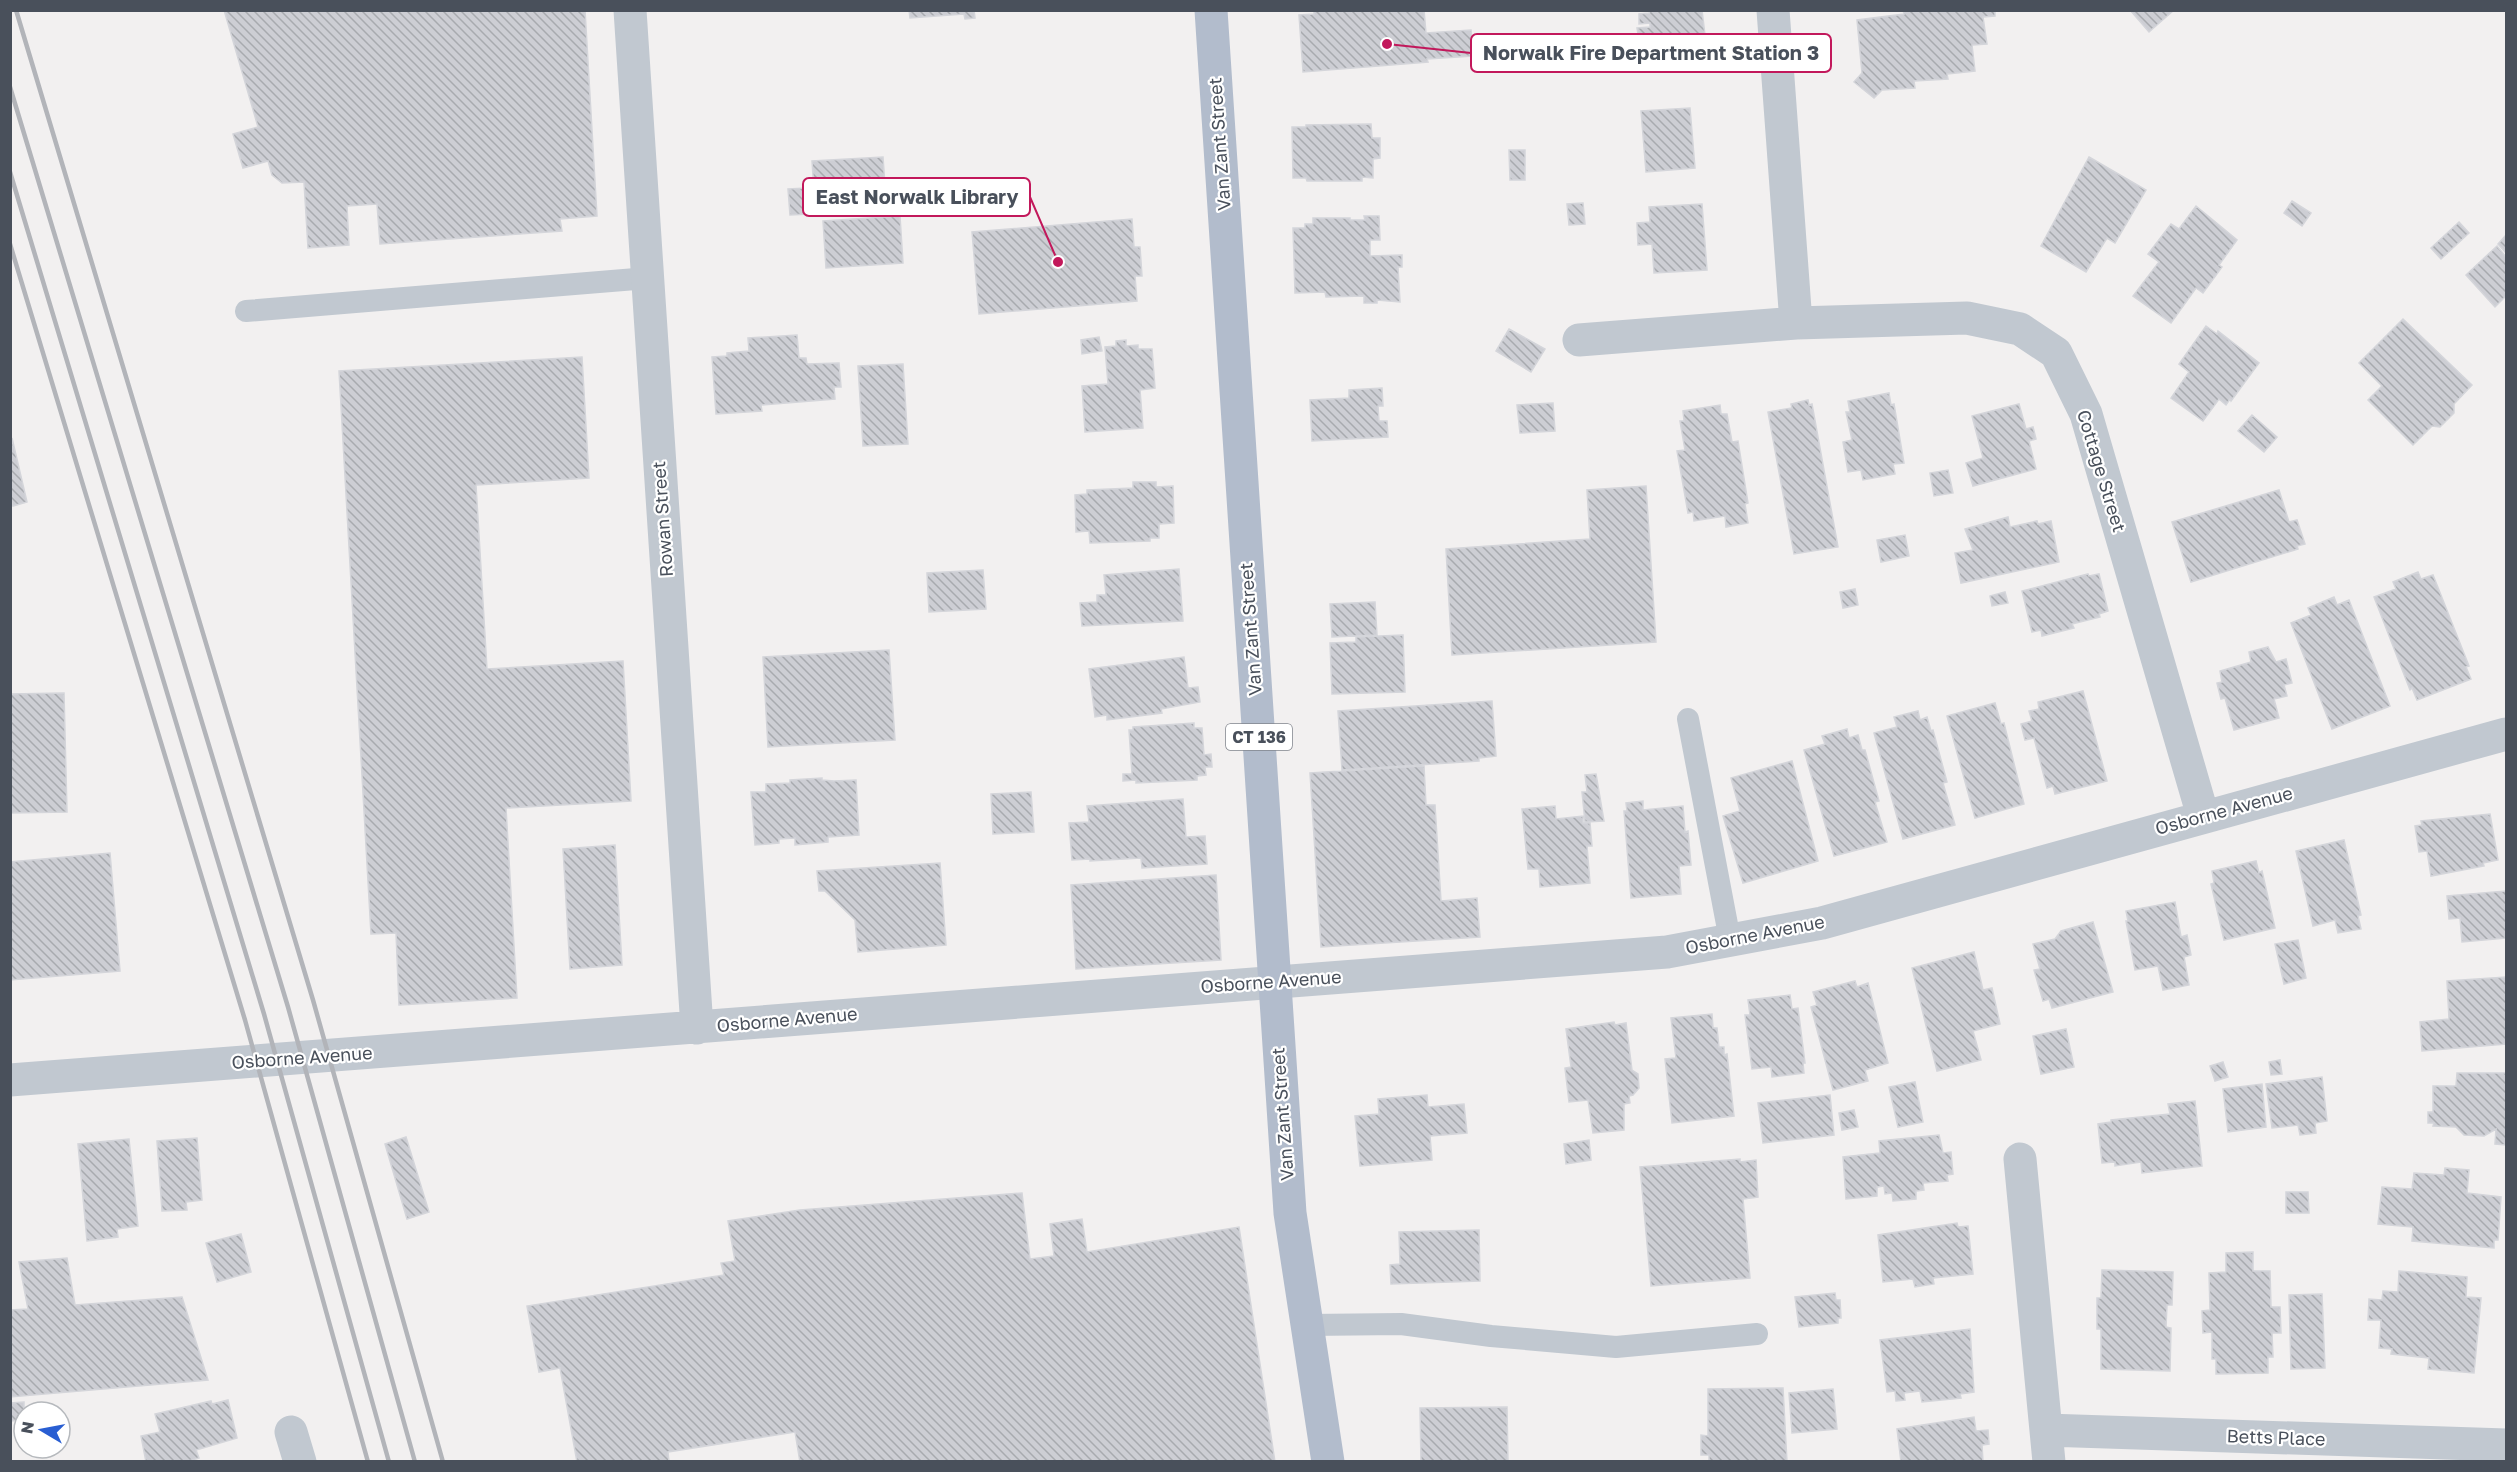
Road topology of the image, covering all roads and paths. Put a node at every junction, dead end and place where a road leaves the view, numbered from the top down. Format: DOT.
graph roads {
  1 [pos="630,10"];
  2 [pos="1211,10"];
  3 [pos="1773,10"];
  4 [pos="648,278"];
  5 [pos="246,311"];
  6 [pos="1796,323"];
  7 [pos="1579,340"];
  8 [pos="1688,719"];
  9 [pos="2506,734"];
  10 [pos="2203,816"];
  11 [pos="1730,940"];
  12 [pos="1275,982"];
  13 [pos="697,1028"];
  14 [pos="10,1080"];
  15 [pos="2020,1159"];
  16 [pos="1307,1325"];
  17 [pos="1756,1334"];
  18 [pos="2506,1445"];
  19 [pos="2047,1446"];
  20 [pos="1328,1461"];
  1 -- 4 [label="street, Rowan Street"];
  2 -- 12 [label="main road, Van Zant Street / CT 136"];
  3 -- 6 [label="street"];
  4 -- 5 [label="lane"];
  4 -- 13 [label="street, Rowan Street"];
  6 -- 7 [label="street, Cottage Street"];
  6 -- 10 [label="street, Cottage Street"];
  8 -- 11 [label="lane"];
  9 -- 10 [label="street, Osborne Avenue"];
  10 -- 11 [label="street, Osborne Avenue"];
  11 -- 12 [label="street, Osborne Avenue"];
  12 -- 13 [label="street, Osborne Avenue"];
  12 -- 16 [label="main road, Van Zant Street / CT 136"];
  13 -- 14 [label="street, Osborne Avenue"];
  15 -- 19 [label="street, Betts Place"];
  16 -- 17 [label="lane"];
  16 -- 20 [label="main road, Van Zant Street / CT 136"];
  18 -- 19 [label="street, Betts Place"];
}
